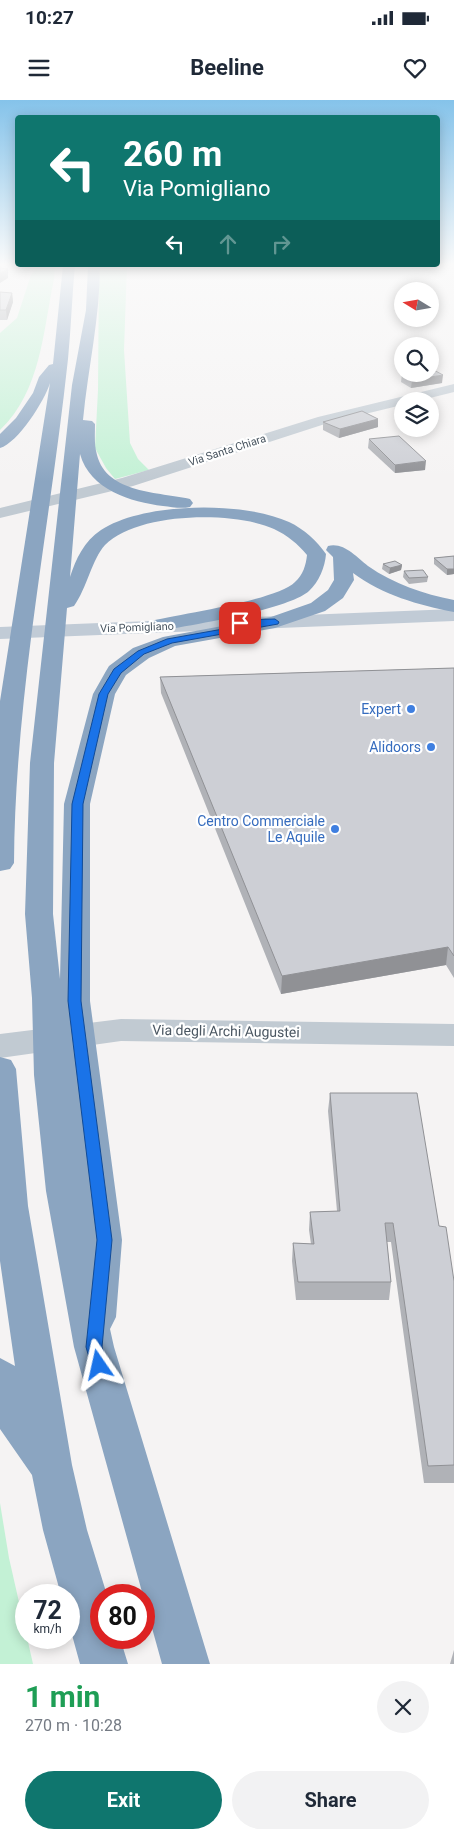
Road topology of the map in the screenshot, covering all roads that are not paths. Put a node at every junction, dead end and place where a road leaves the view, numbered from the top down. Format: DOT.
graph roads {
  1 [pos="63,336"];
  2 [pos="88,336"];
  3 [pos="61,359"];
  4 [pos="79,385"];
  5 [pos="454,388"];
  6 [pos="0,443"];
  7 [pos="0,513"];
  8 [pos="342,556"];
  9 [pos="454,606"];
  10 [pos="57,615"];
  11 [pos="454,615"];
  12 [pos="275,622"];
  13 [pos="154,626"];
  14 [pos="0,633"];
  15 [pos="9,651"];
  16 [pos="0,863"];
  17 [pos="61,999"];
  18 [pos="454,1035"];
  19 [pos="0,1066"];
  20 [pos="0,1377"];
  21 [pos="51,1466"];
  22 [pos="104,1664"];
  23 [pos="186,1664"];
  1 -- 3 [label="highway"];
  2 -- 4 [label="highway"];
  3 -- 6 [label="highway"];
  3 -- 15 [label="highway"];
  4 -- 8 [label="highway"];
  4 -- 10 [label="highway"];
  5 -- 7 [label="street, Via Santa Chiara"];
  8 -- 9 [label="highway"];
  8 -- 12 [label="highway"];
  10 -- 13 [label="highway"];
  10 -- 17 [label="highway"];
  11 -- 12 [label="main road, Via Pomigliano"];
  12 -- 13 [label="main road, Via Pomigliano"];
  12 -- 17 [label="highway"];
  13 -- 14 [label="main road, Via Pomigliano"];
  15 -- 16 [label="highway"];
  17 -- 23 [label="highway"];
  18 -- 19 [label="street, Via degli Archi Augustei"];
  19 -- 21 [label="highway"];
  20 -- 21 [label="highway"];
  21 -- 22 [label="highway"];
}
